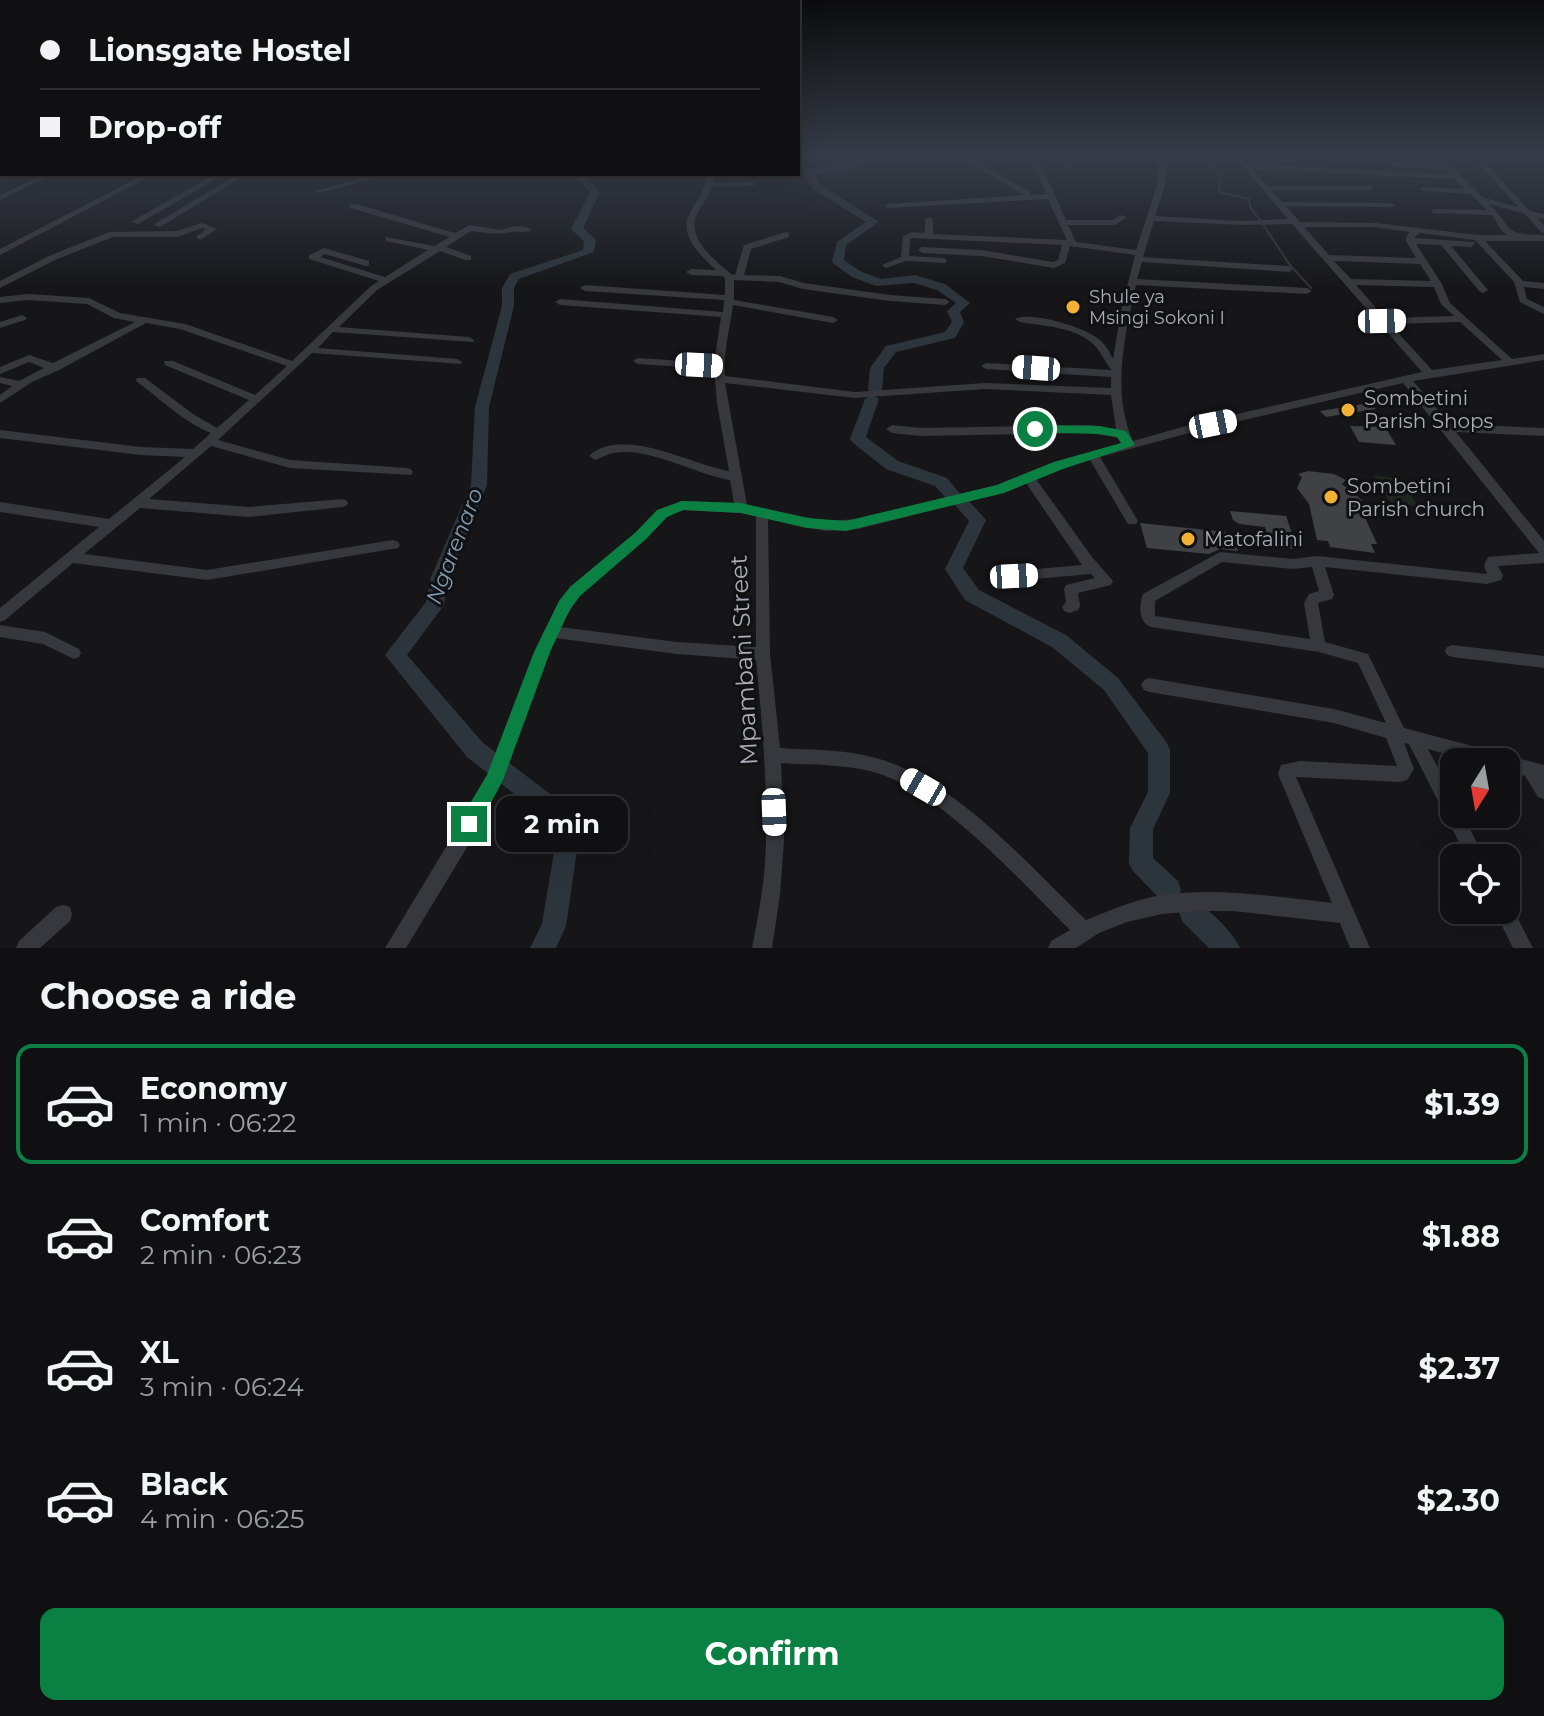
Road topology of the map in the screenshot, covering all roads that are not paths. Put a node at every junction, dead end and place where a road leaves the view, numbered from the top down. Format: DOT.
graph roads {
  1 [pos="100,200"];
  2 [pos="174,200"];
  3 [pos="199,200"];
  4 [pos="700,200"];
  5 [pos="970,200"];
  6 [pos="1053,200"];
  7 [pos="1157,200"];
  8 [pos="1276,200"];
  9 [pos="1480,200"];
  10 [pos="1492,200"];
  11 [pos="1516,200"];
  12 [pos="1279,204"];
  13 [pos="1391,205"];
  14 [pos="353,206"];
  15 [pos="888,206"];
  16 [pos="1435,211"];
  17 [pos="1528,211"];
  18 [pos="1491,213"];
  19 [pos="1123,217"];
  20 [pos="1544,217"];
  21 [pos="1150,218"];
  22 [pos="929,219"];
  23 [pos="135,222"];
  24 [pos="1062,222"];
  25 [pos="1297,222"];
  26 [pos="157,225"];
  27 [pos="527,230"];
  28 [pos="786,235"];
  29 [pos="455,236"];
  30 [pos="929,236"];
  31 [pos="1413,236"];
  32 [pos="200,237"];
  33 [pos="1517,238"];
  34 [pos="1542,238"];
  35 [pos="389,239"];
  36 [pos="1480,240"];
  37 [pos="1070,243"];
  38 [pos="1445,244"];
  39 [pos="436,248"];
  40 [pos="922,250"];
  41 [pos="0,252"];
  42 [pos="1140,254"];
  43 [pos="468,258"];
  44 [pos="905,258"];
  45 [pos="1329,258"];
  46 [pos="943,261"];
  47 [pos="1423,261"];
  48 [pos="366,263"];
  49 [pos="886,265"];
  50 [pos="1289,269"];
  51 [pos="691,272"];
  52 [pos="731,275"];
  53 [pos="384,280"];
  54 [pos="1133,282"];
  55 [pos="1349,282"];
  56 [pos="1437,284"];
  57 [pos="1520,284"];
  58 [pos="0,285"];
  59 [pos="1544,286"];
  60 [pos="585,288"];
  61 [pos="1483,290"];
  62 [pos="1307,291"];
  63 [pos="0,300"];
  64 [pos="730,300"];
  65 [pos="560,302"];
  66 [pos="945,302"];
  67 [pos="1544,311"];
  68 [pos="728,315"];
  69 [pos="22,318"];
  70 [pos="1020,319"];
  71 [pos="1461,319"];
  72 [pos="833,320"];
  73 [pos="1382,321"];
  74 [pos="142,322"];
  75 [pos="0,325"];
  76 [pos="330,329"];
  77 [pos="469,340"];
  78 [pos="309,350"];
  79 [pos="1544,357"];
  80 [pos="638,361"];
  81 [pos="457,362"];
  82 [pos="1510,362"];
  83 [pos="169,363"];
  84 [pos="294,365"];
  85 [pos="719,366"];
  86 [pos="986,366"];
  87 [pos="55,368"];
  88 [pos="0,371"];
  89 [pos="1116,371"];
  90 [pos="1429,374"];
  91 [pos="720,379"];
  92 [pos="0,380"];
  93 [pos="141,380"];
  94 [pos="1406,380"];
  95 [pos="21,385"];
  96 [pos="1117,392"];
  97 [pos="256,399"];
  98 [pos="0,400"];
  99 [pos="1450,428"];
  100 [pos="892,429"];
  101 [pos="1544,432"];
  102 [pos="0,434"];
  103 [pos="213,436"];
  104 [pos="1125,440"];
  105 [pos="195,453"];
  106 [pos="1093,455"];
  107 [pos="595,456"];
  108 [pos="407,472"];
  109 [pos="737,477"];
  110 [pos="1030,479"];
  111 [pos="139,503"];
  112 [pos="342,503"];
  113 [pos="0,507"];
  114 [pos="741,508"];
  115 [pos="762,513"];
  116 [pos="1132,521"];
  117 [pos="112,524"];
  118 [pos="393,545"];
  119 [pos="1544,550"];
  120 [pos="72,558"];
  121 [pos="1544,558"];
  122 [pos="1317,561"];
  123 [pos="1093,569"];
  124 [pos="1014,576"];
  125 [pos="1069,607"];
  126 [pos="0,616"];
  127 [pos="0,631"];
  128 [pos="551,632"];
  129 [pos="1319,646"];
  130 [pos="1452,651"];
  131 [pos="74,653"];
  132 [pos="763,654"];
  133 [pos="1544,662"];
  134 [pos="1149,685"];
  135 [pos="1402,735"];
  136 [pos="1449,748"];
  137 [pos="773,755"];
  138 [pos="1537,771"];
  139 [pos="1544,791"];
  140 [pos="1468,844"];
  141 [pos="63,914"];
  142 [pos="1345,914"];
  143 [pos="1510,924"];
  144 [pos="1084,931"];
  145 [pos="26,948"];
  146 [pos="395,948"];
  147 [pos="762,948"];
  148 [pos="1058,948"];
  149 [pos="1360,948"];
  150 [pos="1523,948"];
  1 -- 41 [label="street"];
  2 -- 23 [label="street"];
  3 -- 26 [label="street"];
  4 -- 52 [label="street"];
  5 -- 15 [label="street"];
  6 -- 24 [label="street"];
  7 -- 21 [label="street"];
  8 -- 12 [label="street"];
  9 -- 18 [label="street"];
  10 -- 17 [label="street"];
  11 -- 17 [label="street"];
  12 -- 13 [label="street"];
  12 -- 25 [label="street"];
  14 -- 29 [label="street"];
  16 -- 18 [label="street"];
  17 -- 20 [label="street"];
  17 -- 34 [label="street"];
  18 -- 33 [label="street"];
  19 -- 24 [label="street"];
  21 -- 25 [label="street"];
  21 -- 42 [label="street"];
  22 -- 30 [label="street"];
  24 -- 37 [label="street"];
  25 -- 31 [label="street"];
  25 -- 45 [label="street"];
  27 -- 29 [label="street"];
  28 -- 52 [label="street"];
  29 -- 39 [label="street"];
  30 -- 37 [label="street"];
  30 -- 44 [label="street"];
  31 -- 36 [label="street"];
  31 -- 38 [label="street"];
  31 -- 47 [label="street"];
  32 -- 58 [label="street"];
  33 -- 34 [label="street"];
  33 -- 36 [label="street"];
  35 -- 39 [label="street"];
  36 -- 38 [label="street"];
  36 -- 57 [label="street"];
  37 -- 40 [label="street"];
  37 -- 42 [label="street"];
  38 -- 61 [label="street"];
  39 -- 43 [label="street"];
  39 -- 53 [label="street"];
  42 -- 50 [label="street"];
  42 -- 54 [label="street"];
  44 -- 46 [label="street"];
  44 -- 49 [label="street"];
  45 -- 47 [label="street"];
  45 -- 55 [label="street"];
  47 -- 56 [label="street"];
  48 -- 53 [label="street"];
  51 -- 52 [label="street"];
  52 -- 64 [label="street"];
  52 -- 66 [label="street"];
  53 -- 76 [label="street"];
  54 -- 62 [label="street"];
  54 -- 89 [label="street"];
  55 -- 56 [label="street"];
  55 -- 73 [label="street"];
  56 -- 71 [label="street"];
  57 -- 59 [label="street"];
  57 -- 67 [label="street"];
  60 -- 64 [label="street"];
  63 -- 74 [label="street"];
  64 -- 68 [label="street"];
  64 -- 72 [label="street"];
  65 -- 68 [label="street"];
  68 -- 85 [label="street"];
  69 -- 75 [label="street"];
  70 -- 89 [label="street"];
  71 -- 73 [label="street"];
  71 -- 82 [label="street"];
  73 -- 90 [label="street"];
  74 -- 84 [label="street"];
  74 -- 87 [label="street"];
  76 -- 77 [label="street"];
  76 -- 78 [label="street"];
  78 -- 81 [label="street"];
  78 -- 84 [label="street"];
  79 -- 82 [label="street"];
  80 -- 85 [label="street"];
  82 -- 90 [label="street"];
  83 -- 97 [label="street"];
  84 -- 97 [label="street"];
  85 -- 91 [label="street"];
  86 -- 89 [label="street"];
  87 -- 88 [label="street"];
  87 -- 95 [label="street"];
  89 -- 96 [label="street"];
  90 -- 94 [label="street"];
  91 -- 96 [label="street"];
  91 -- 109 [label="street"];
  92 -- 95 [label="street"];
  93 -- 103 [label="street"];
  94 -- 99 [label="street"];
  94 -- 104 [label="street"];
  95 -- 98 [label="street"];
  96 -- 104 [label="street"];
  97 -- 103 [label="street"];
  99 -- 101 [label="street"];
  99 -- 119 [label="street"];
  100 -- 104 [label="street"];
  102 -- 105 [label="street"];
  103 -- 105 [label="street"];
  103 -- 108 [label="street"];
  104 -- 106 [label="street"];
  105 -- 111 [label="street"];
  106 -- 110 [label="street"];
  106 -- 116 [label="street"];
  107 -- 109 [label="street"];
  109 -- 114 [label="street"];
  110 -- 115 [label="street"];
  110 -- 123 [label="street"];
  111 -- 112 [label="street"];
  111 -- 117 [label="street"];
  113 -- 117 [label="street"];
  114 -- 115 [label="street"];
  114 -- 128 [label="street"];
  115 -- 132 [label="street, Mpambani Street"];
  117 -- 120 [label="street"];
  118 -- 120 [label="street"];
  120 -- 126 [label="street"];
  121 -- 122 [label="street"];
  122 -- 129 [label="street"];
  122 -- 129 [label="street"];
  123 -- 124 [label="street"];
  123 -- 125 [label="street"];
  127 -- 131 [label="street"];
  128 -- 132 [label="street"];
  128 -- 146 [label="street"];
  129 -- 135 [label="street"];
  130 -- 133 [label="street"];
  132 -- 137 [label="street, Mpambani Street"];
  134 -- 135 [label="street"];
  135 -- 136 [label="street"];
  135 -- 140 [label="street"];
  135 -- 142 [label="street"];
  137 -- 144 [label="street"];
  137 -- 147 [label="street, Mpambani Street"];
  138 -- 139 [label="street"];
  141 -- 145 [label="street"];
  142 -- 144 [label="street"];
  142 -- 149 [label="street"];
  143 -- 150 [label="street"];
  144 -- 148 [label="street"];
}
